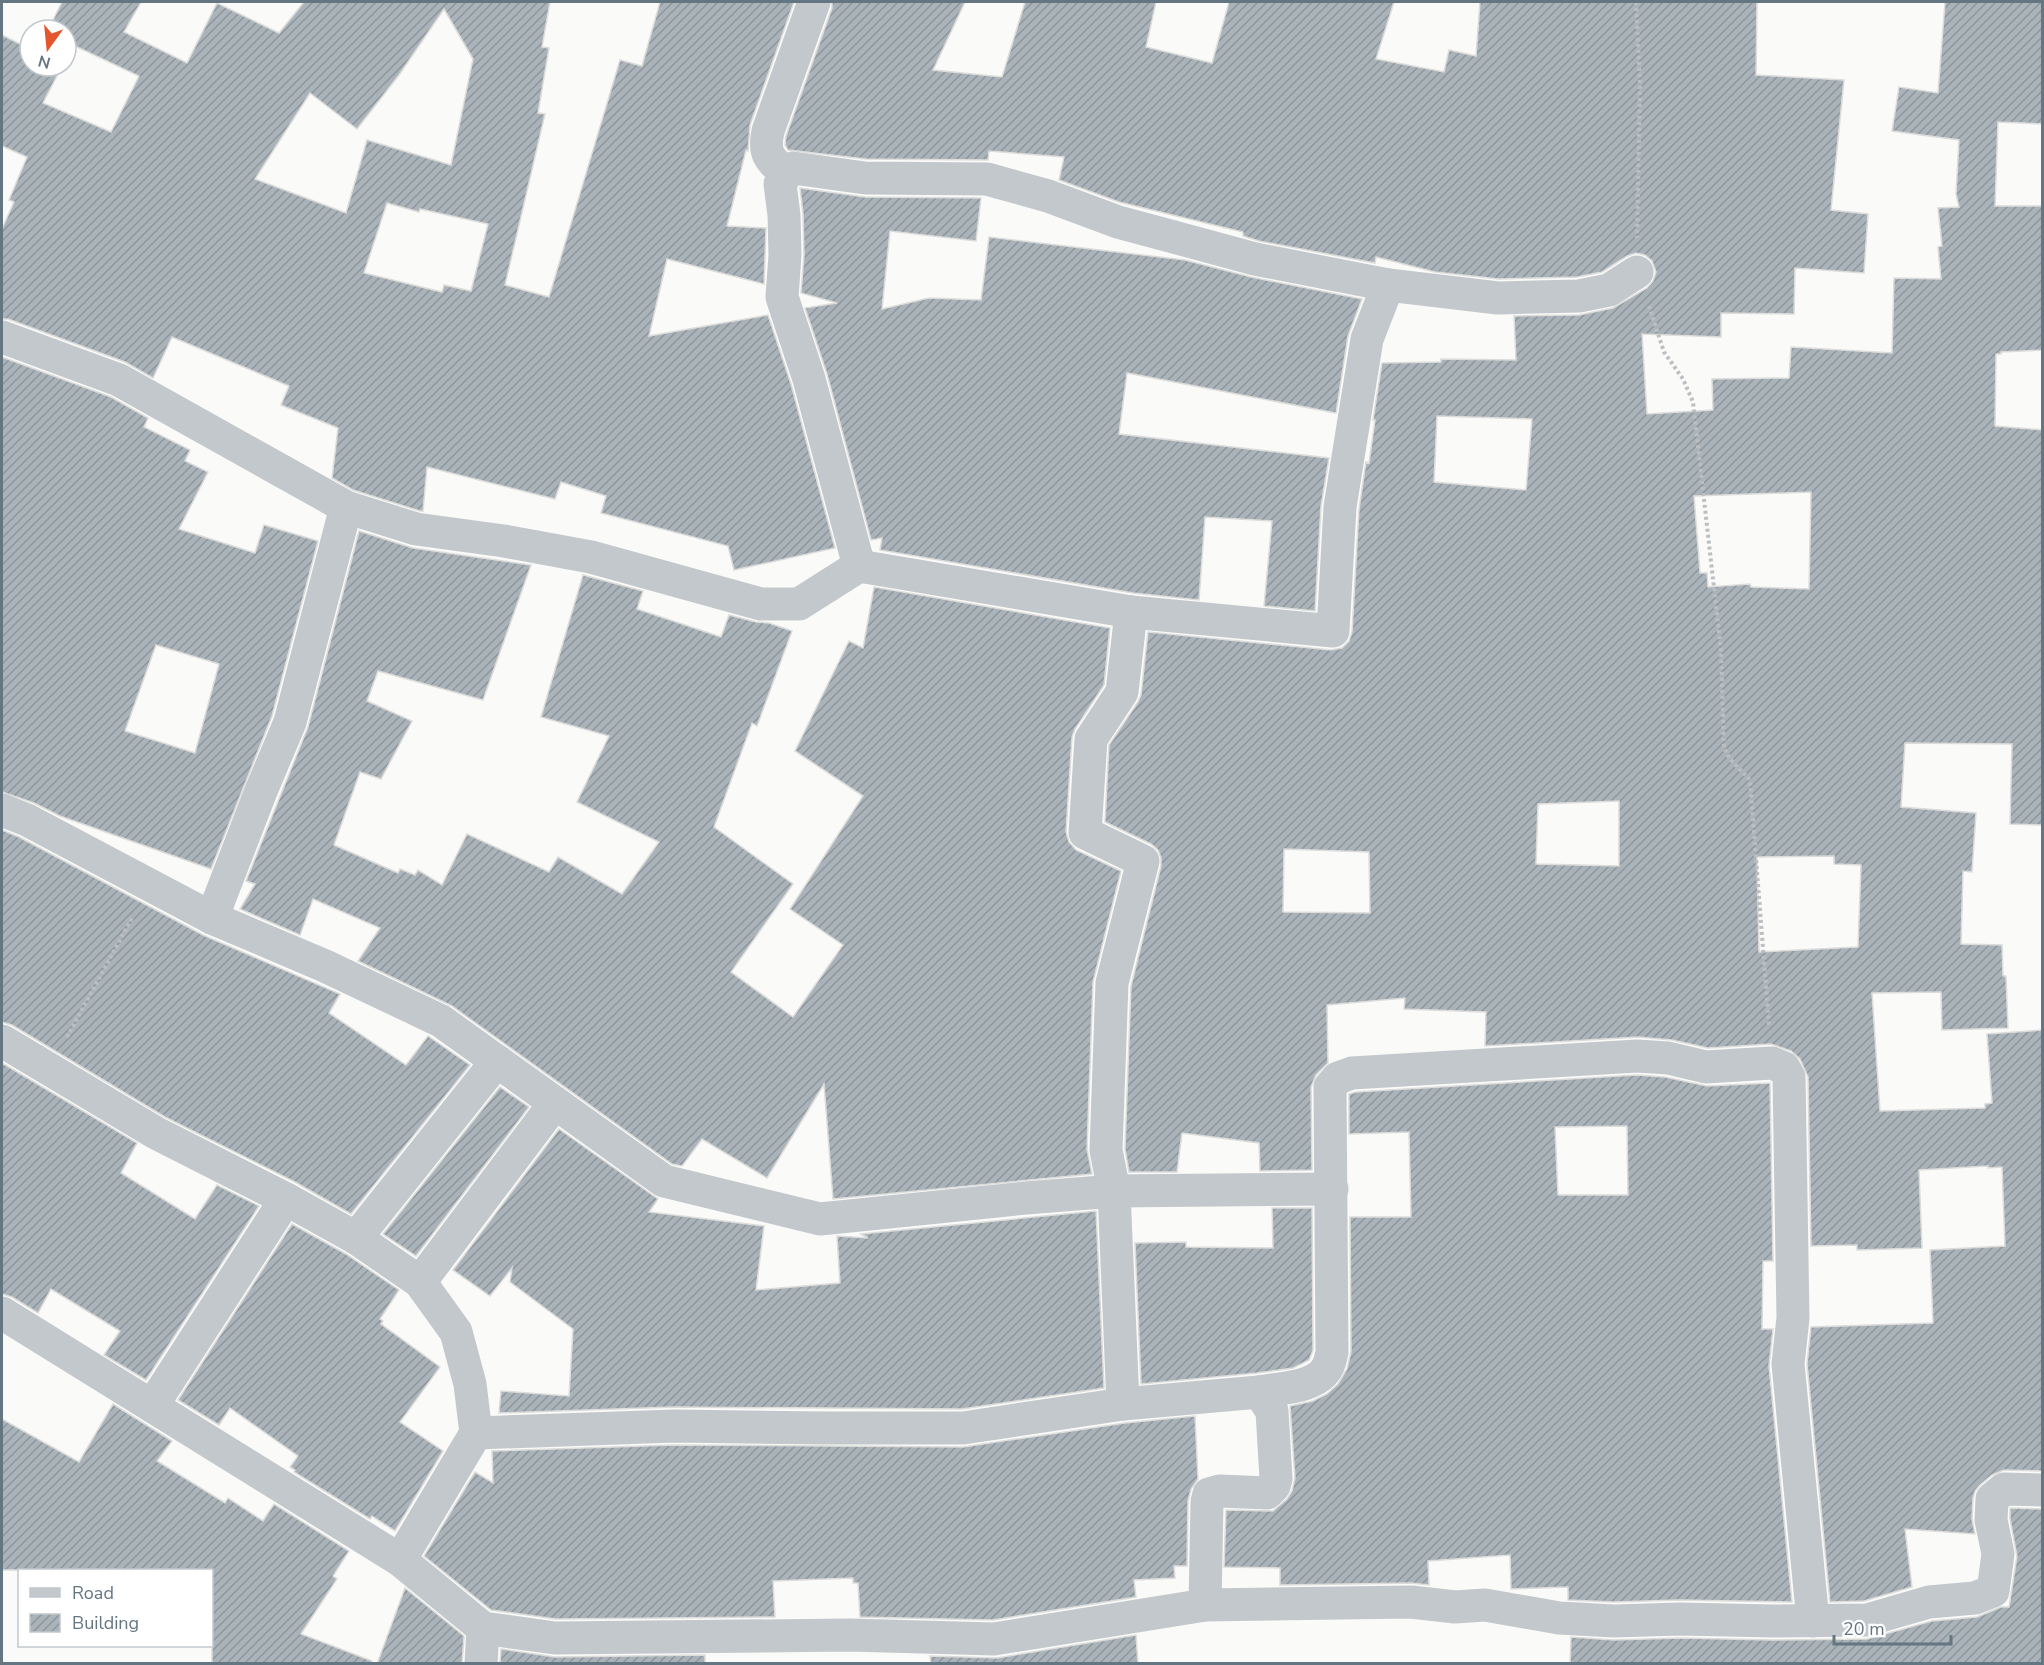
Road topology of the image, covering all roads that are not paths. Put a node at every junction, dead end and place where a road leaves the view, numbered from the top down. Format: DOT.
graph roads {
  1 [pos="814,2"];
  2 [pos="786,174"];
  3 [pos="1637,272"];
  4 [pos="1388,285"];
  5 [pos="2,337"];
  6 [pos="346,507"];
  7 [pos="859,566"];
  8 [pos="1131,612"];
  9 [pos="2,810"];
  10 [pos="212,918"];
  11 [pos="2,1041"];
  12 [pos="497,1061"];
  13 [pos="555,1103"];
  14 [pos="1332,1190"];
  15 [pos="1113,1191"];
  16 [pos="286,1200"];
  17 [pos="356,1238"];
  18 [pos="420,1282"];
  19 [pos="2,1313"];
  20 [pos="1259,1392"];
  21 [pos="1123,1404"];
  22 [pos="152,1406"];
  23 [pos="476,1433"];
  24 [pos="2043,1490"];
  25 [pos="400,1560"];
  26 [pos="1205,1605"];
  27 [pos="1814,1621"];
  28 [pos="483,1628"];
  29 [pos="996,1651"];
  30 [pos="481,1664"];
  1 -- 2 [label="street"];
  2 -- 4 [label="street"];
  2 -- 7 [label="street"];
  3 -- 4 [label="street"];
  4 -- 8 [label="street"];
  5 -- 6 [label="street"];
  6 -- 7 [label="street"];
  6 -- 10 [label="street"];
  7 -- 8 [label="street"];
  8 -- 15 [label="street"];
  9 -- 10 [label="street"];
  10 -- 12 [label="street"];
  11 -- 16 [label="street"];
  12 -- 13 [label="street"];
  12 -- 17 [label="street"];
  13 -- 15 [label="street"];
  13 -- 18 [label="street"];
  14 -- 15 [label="street"];
  14 -- 20 [label="street"];
  14 -- 27 [label="street"];
  15 -- 21 [label="street"];
  16 -- 17 [label="street"];
  16 -- 22 [label="street"];
  17 -- 18 [label="street"];
  18 -- 23 [label="street"];
  19 -- 22 [label="street"];
  20 -- 21 [label="street"];
  20 -- 26 [label="street"];
  21 -- 23 [label="street"];
  22 -- 25 [label="street"];
  23 -- 25 [label="street"];
  24 -- 27 [label="street"];
  25 -- 28 [label="street"];
  26 -- 27 [label="street"];
  26 -- 29 [label="street"];
  28 -- 29 [label="street"];
  28 -- 30 [label="street"];
}
